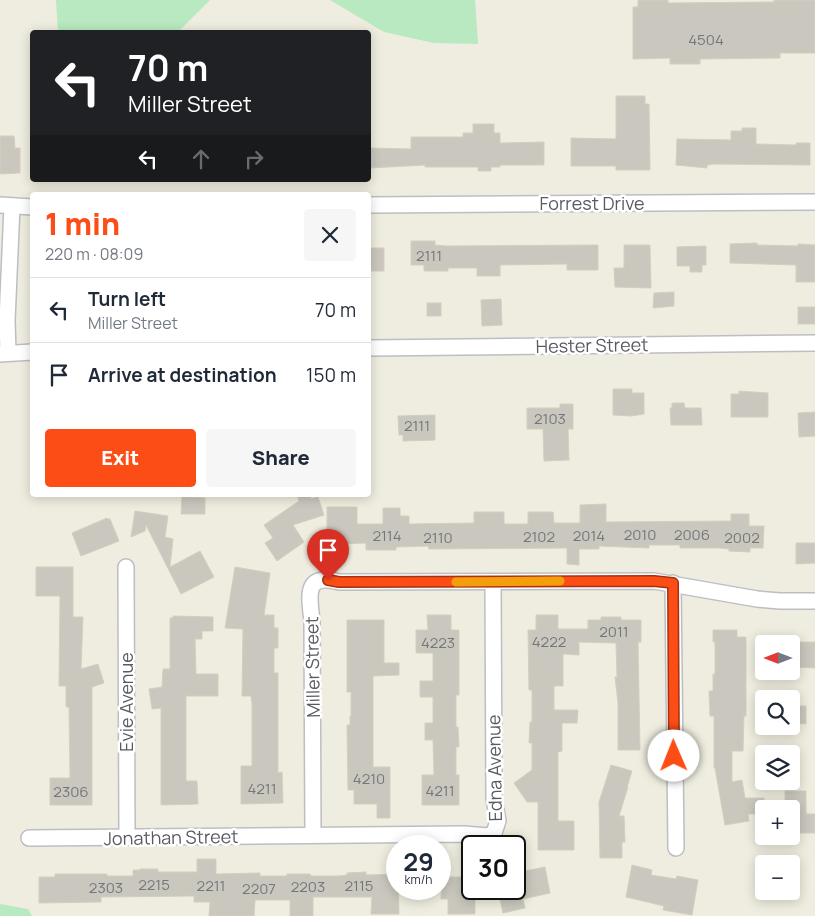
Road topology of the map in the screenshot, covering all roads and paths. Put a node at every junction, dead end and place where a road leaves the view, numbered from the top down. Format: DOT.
graph roads {
  1 [pos="815,202"];
  2 [pos="371,205"];
  3 [pos="6,206"];
  4 [pos="30,207"];
  5 [pos="815,343"];
  6 [pos="371,348"];
  7 [pos="30,352"];
  8 [pos="4,353"];
  9 [pos="126,568"];
  10 [pos="492,582"];
  11 [pos="673,583"];
  12 [pos="815,601"];
  13 [pos="313,835"];
  14 [pos="127,837"];
  15 [pos="29,838"];
  16 [pos="676,848"];
  1 -- 2 [label="street, Forrest Drive"];
  3 -- 4 [label="street"];
  3 -- 8 [label="street"];
  5 -- 6 [label="street, Hester Street"];
  7 -- 8 [label="street"];
  9 -- 14 [label="street, Evie Avenue"];
  10 -- 11 [label="street, Miller Street"];
  10 -- 13 [label="street, Miller Street"];
  10 -- 13 [label="street, Edna Avenue"];
  11 -- 12 [label="street, Miller Street"];
  11 -- 16 [label="street"];
  13 -- 14 [label="street, Jonathan Street"];
  14 -- 15 [label="street, Jonathan Street"];
}
